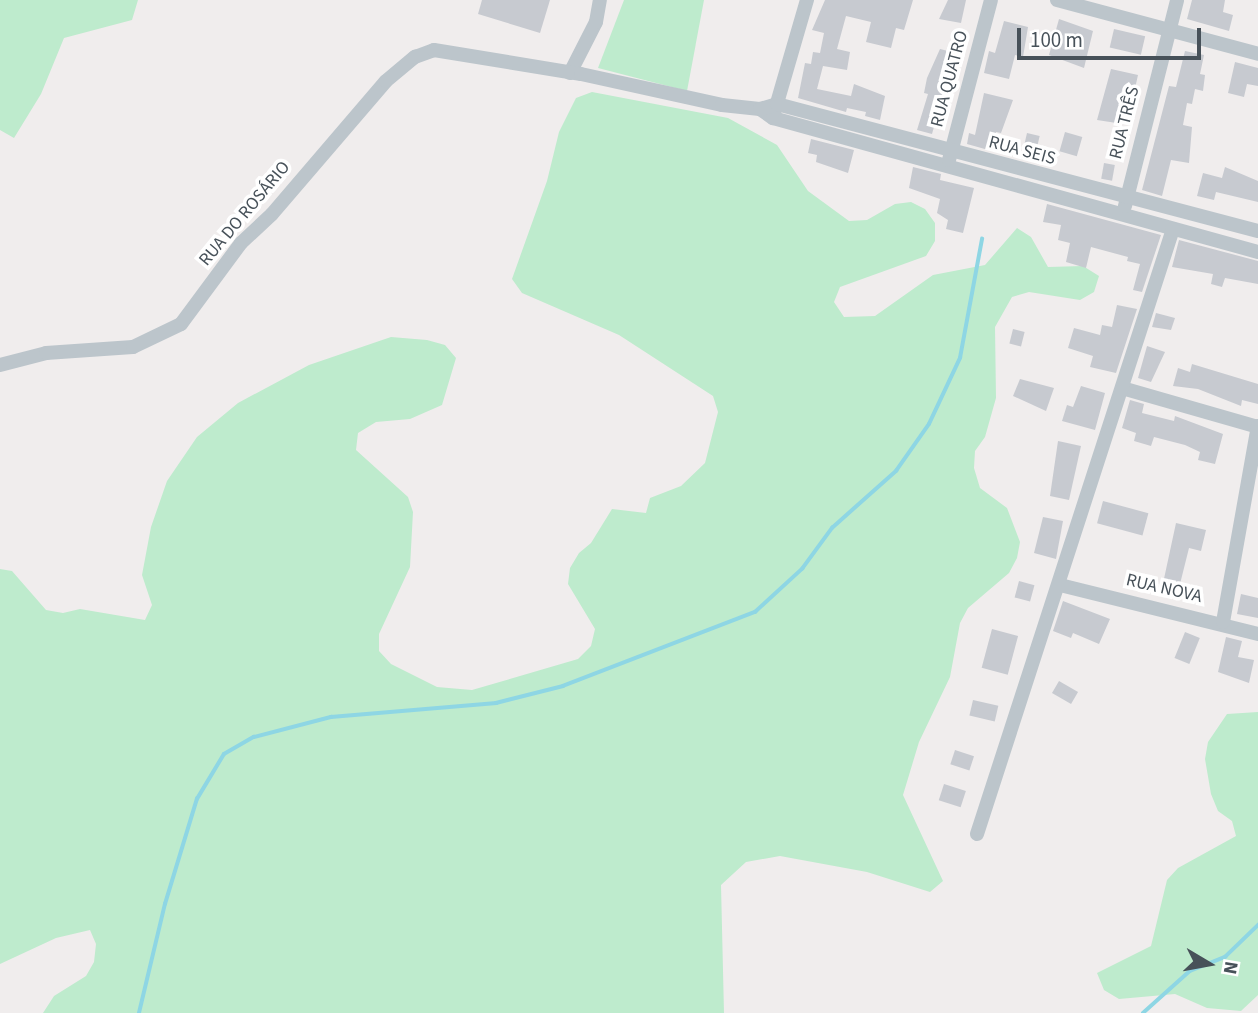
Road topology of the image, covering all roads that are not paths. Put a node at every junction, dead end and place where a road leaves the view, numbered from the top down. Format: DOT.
graph roads {
  1 [pos="600,0"];
  2 [pos="807,0"];
  3 [pos="990,0"];
  4 [pos="1057,0"];
  5 [pos="1177,0"];
  6 [pos="1168,32"];
  7 [pos="1258,54"];
  8 [pos="570,73"];
  9 [pos="775,111"];
  10 [pos="951,152"];
  11 [pos="947,168"];
  12 [pos="1126,198"];
  13 [pos="1123,215"];
  14 [pos="1173,229"];
  15 [pos="1258,231"];
  16 [pos="1258,252"];
  17 [pos="0,365"];
  18 [pos="1122,388"];
  19 [pos="1258,426"];
  20 [pos="1060,585"];
  21 [pos="1223,622"];
  22 [pos="1258,634"];
  23 [pos="976,834"];
  1 -- 8 [label="street"];
  2 -- 9 [label="street"];
  3 -- 10 [label="street, RUA QUATRO"];
  4 -- 6 [label="street"];
  5 -- 6 [label="street, RUA TRÊS"];
  6 -- 7 [label="street"];
  6 -- 12 [label="street, RUA TRÊS"];
  8 -- 9 [label="street"];
  8 -- 17 [label="street, RUA DO ROSÁRIO"];
  9 -- 10 [label="street, RUA SEIS"];
  9 -- 11 [label="street"];
  10 -- 11 [label="street, RUA QUATRO"];
  10 -- 12 [label="street, RUA SEIS"];
  11 -- 13 [label="street"];
  12 -- 13 [label="street, RUA TRÊS"];
  12 -- 15 [label="street, RUA SEIS"];
  13 -- 14 [label="street"];
  14 -- 16 [label="street"];
  14 -- 18 [label="street"];
  18 -- 19 [label="street"];
  18 -- 20 [label="street"];
  19 -- 21 [label="street"];
  20 -- 21 [label="street, RUA NOVA"];
  20 -- 23 [label="street"];
  21 -- 22 [label="street, RUA NOVA"];
}
